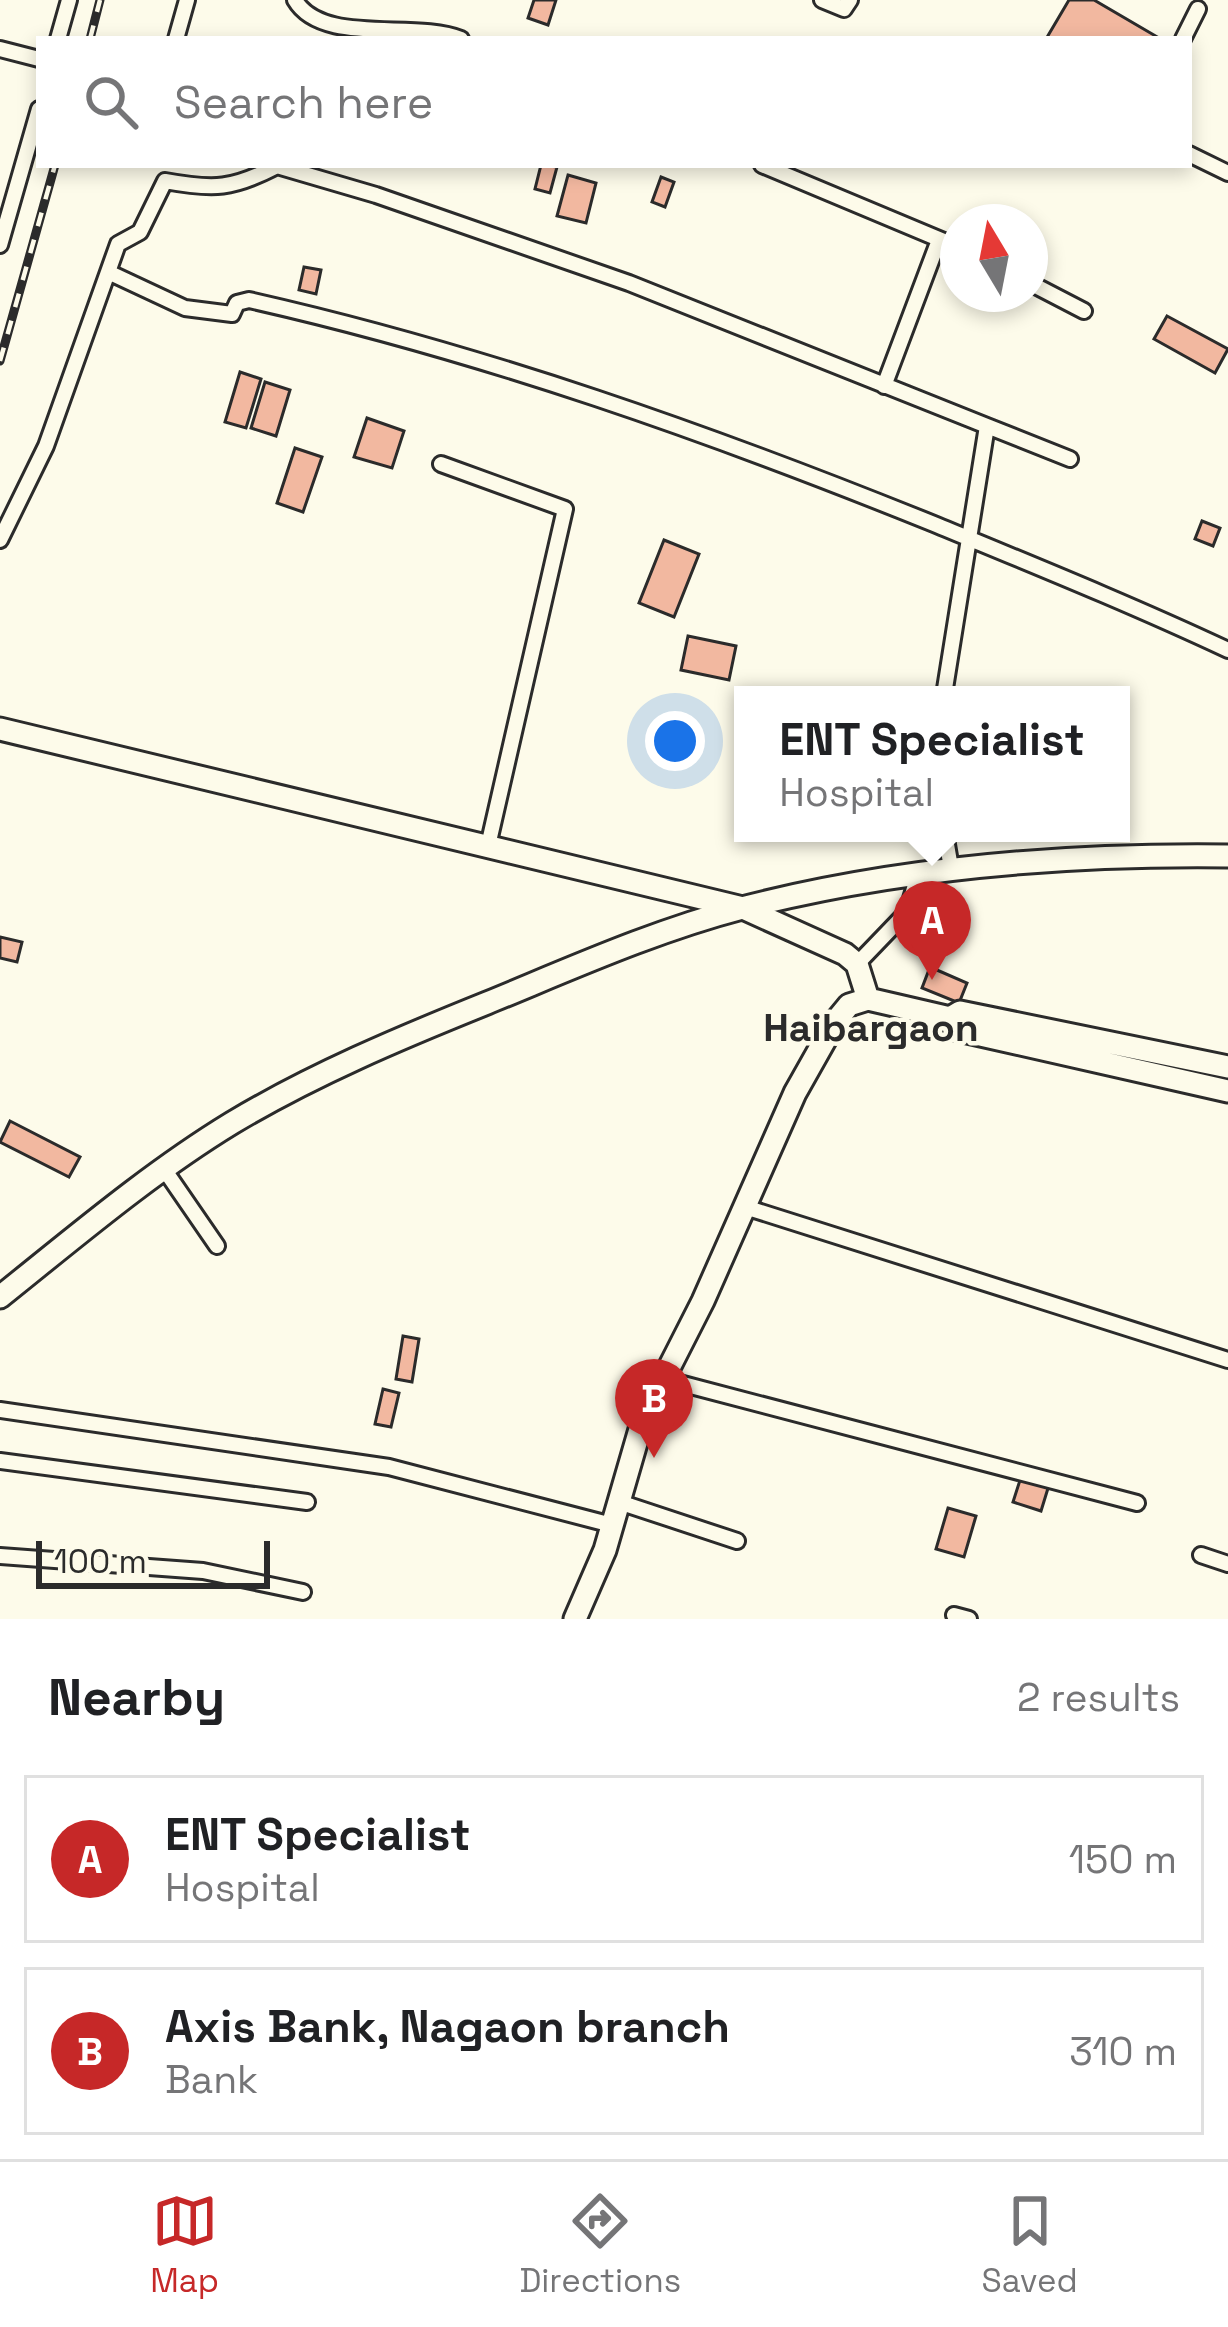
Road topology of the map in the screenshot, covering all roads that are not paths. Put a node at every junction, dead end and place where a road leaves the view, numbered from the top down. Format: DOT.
graph roads {
  1 [pos="69,0"];
  2 [pos="187,0"];
  3 [pos="295,0"];
  4 [pos="822,0"];
  5 [pos="850,0"];
  6 [pos="1198,9"];
  7 [pos="59,36"];
  8 [pos="177,36"];
  9 [pos="453,36"];
  10 [pos="1184,36"];
  11 [pos="0,49"];
  12 [pos="36,58"];
  13 [pos="36,119"];
  14 [pos="1192,155"];
  15 [pos="273,168"];
  16 [pos="285,168"];
  17 [pos="769,168"];
  18 [pos="164,173"];
  19 [pos="1228,173"];
  20 [pos="940,239"];
  21 [pos="0,245"];
  22 [pos="108,272"];
  23 [pos="1048,293"];
  24 [pos="1084,311"];
  25 [pos="884,386"];
  26 [pos="987,426"];
  27 [pos="1070,459"];
  28 [pos="441,464"];
  29 [pos="968,538"];
  30 [pos="0,540"];
  31 [pos="1228,650"];
  32 [pos="945,686"];
  33 [pos="3,723"];
  34 [pos="947,842"];
  35 [pos="488,846"];
  36 [pos="1228,856"];
  37 [pos="951,868"];
  38 [pos="918,875"];
  39 [pos="743,908"];
  40 [pos="857,964"];
  41 [pos="868,999"];
  42 [pos="950,1018"];
  43 [pos="1228,1067"];
  44 [pos="1228,1091"];
  45 [pos="164,1169"];
  46 [pos="745,1207"];
  47 [pos="217,1246"];
  48 [pos="0,1298"];
  49 [pos="1228,1360"];
  50 [pos="664,1379"];
  51 [pos="0,1410"];
  52 [pos="0,1461"];
  53 [pos="307,1502"];
  54 [pos="1137,1503"];
  55 [pos="615,1513"];
  56 [pos="736,1541"];
  57 [pos="0,1556"];
  58 [pos="1201,1556"];
  59 [pos="1228,1564"];
  60 [pos="303,1592"];
  61 [pos="574,1619"];
  1 -- 7 [label="street"];
  2 -- 8 [label="street"];
  3 -- 9 [label="street"];
  4 -- 5 [label="street"];
  6 -- 10 [label="street"];
  11 -- 12 [label="street"];
  13 -- 21 [label="street"];
  14 -- 19 [label="street"];
  15 -- 18 [label="street"];
  16 -- 25 [label="street"];
  17 -- 20 [label="street"];
  18 -- 22 [label="street"];
  20 -- 25 [label="street"];
  22 -- 29 [label="street"];
  22 -- 30 [label="street"];
  23 -- 24 [label="street"];
  25 -- 26 [label="street"];
  26 -- 27 [label="street"];
  26 -- 29 [label="street"];
  28 -- 35 [label="street"];
  29 -- 31 [label="street"];
  29 -- 32 [label="street"];
  33 -- 35 [label="main road"];
  34 -- 37 [label="street"];
  35 -- 39 [label="main road"];
  36 -- 37 [label="main road"];
  37 -- 38 [label="main road"];
  38 -- 39 [label="main road"];
  38 -- 40 [label="street"];
  39 -- 40 [label="main road"];
  39 -- 45 [label="main road"];
  40 -- 41 [label="main road"];
  41 -- 42 [label="main road"];
  41 -- 46 [label="main road"];
  42 -- 43 [label="main road"];
  42 -- 44 [label="main road"];
  45 -- 47 [label="street"];
  45 -- 48 [label="main road"];
  46 -- 49 [label="street"];
  46 -- 50 [label="main road"];
  50 -- 54 [label="street"];
  50 -- 55 [label="main road"];
  51 -- 55 [label="street"];
  52 -- 53 [label="street"];
  55 -- 56 [label="street"];
  55 -- 61 [label="main road"];
  57 -- 60 [label="street"];
  58 -- 59 [label="street"];
}
